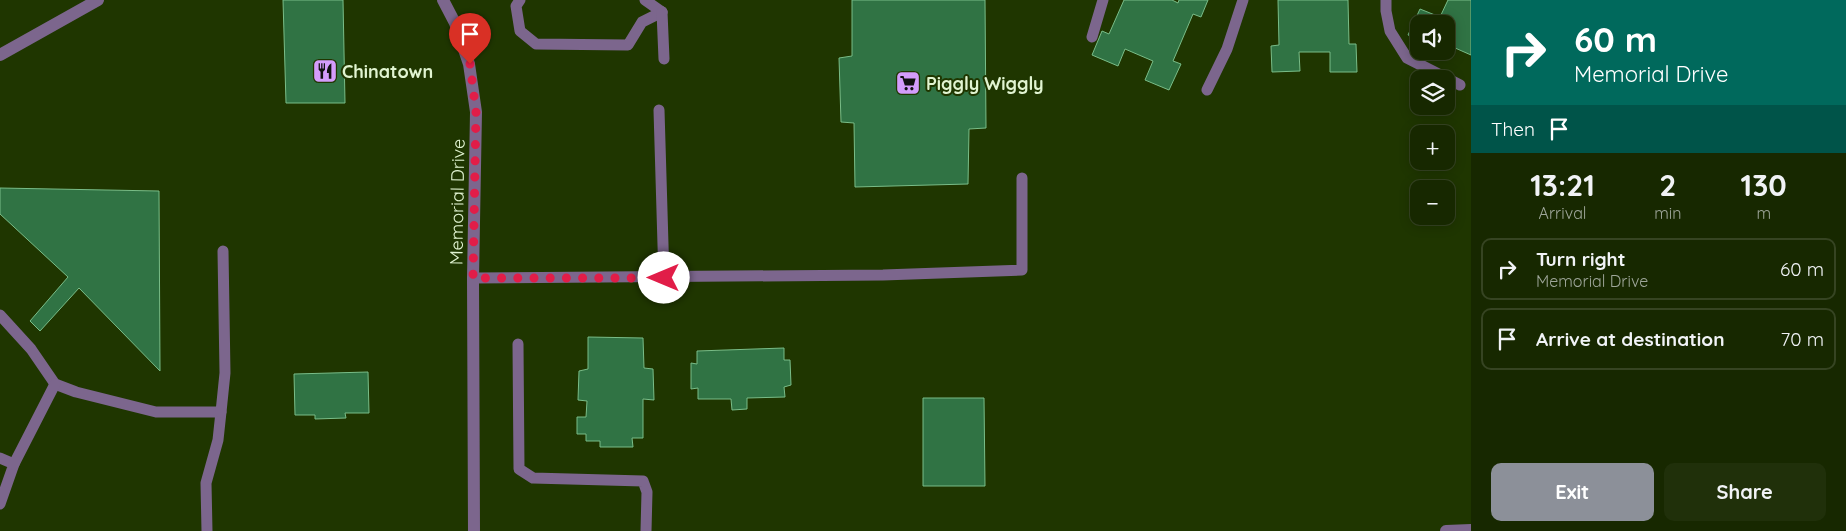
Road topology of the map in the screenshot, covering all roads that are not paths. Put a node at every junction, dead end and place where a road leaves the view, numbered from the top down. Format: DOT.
graph roads {
  1 [pos="98,0"];
  2 [pos="443,0"];
  3 [pos="520,0"];
  4 [pos="645,0"];
  5 [pos="1103,0"];
  6 [pos="1243,0"];
  7 [pos="1386,0"];
  8 [pos="662,12"];
  9 [pos="1092,37"];
  10 [pos="0,54"];
  11 [pos="664,59"];
  12 [pos="1460,85"];
  13 [pos="1206,90"];
  14 [pos="659,110"];
  15 [pos="1022,178"];
  16 [pos="223,251"];
  17 [pos="473,278"];
  18 [pos="664,278"];
  19 [pos="0,315"];
  20 [pos="518,344"];
  21 [pos="55,384"];
  22 [pos="221,412"];
  23 [pos="0,458"];
  24 [pos="14,464"];
  25 [pos="0,504"];
  26 [pos="1471,530"];
  27 [pos="207,531"];
  28 [pos="474,531"];
  29 [pos="646,531"];
  30 [pos="1446,531"];
  1 -- 10 [label="street"];
  2 -- 17 [label="street, Memorial Drive"];
  3 -- 8 [label="lane"];
  4 -- 8 [label="lane"];
  5 -- 9 [label="lane"];
  6 -- 13 [label="lane"];
  7 -- 12 [label="lane"];
  8 -- 11 [label="lane"];
  14 -- 18 [label="lane"];
  15 -- 18 [label="lane"];
  16 -- 22 [label="lane"];
  17 -- 18 [label="lane"];
  17 -- 28 [label="street, Memorial Drive"];
  19 -- 21 [label="lane"];
  20 -- 29 [label="lane"];
  21 -- 22 [label="lane"];
  21 -- 24 [label="lane"];
  22 -- 27 [label="lane"];
  23 -- 24 [label="lane"];
  24 -- 25 [label="lane"];
  26 -- 30 [label="street"];
}
